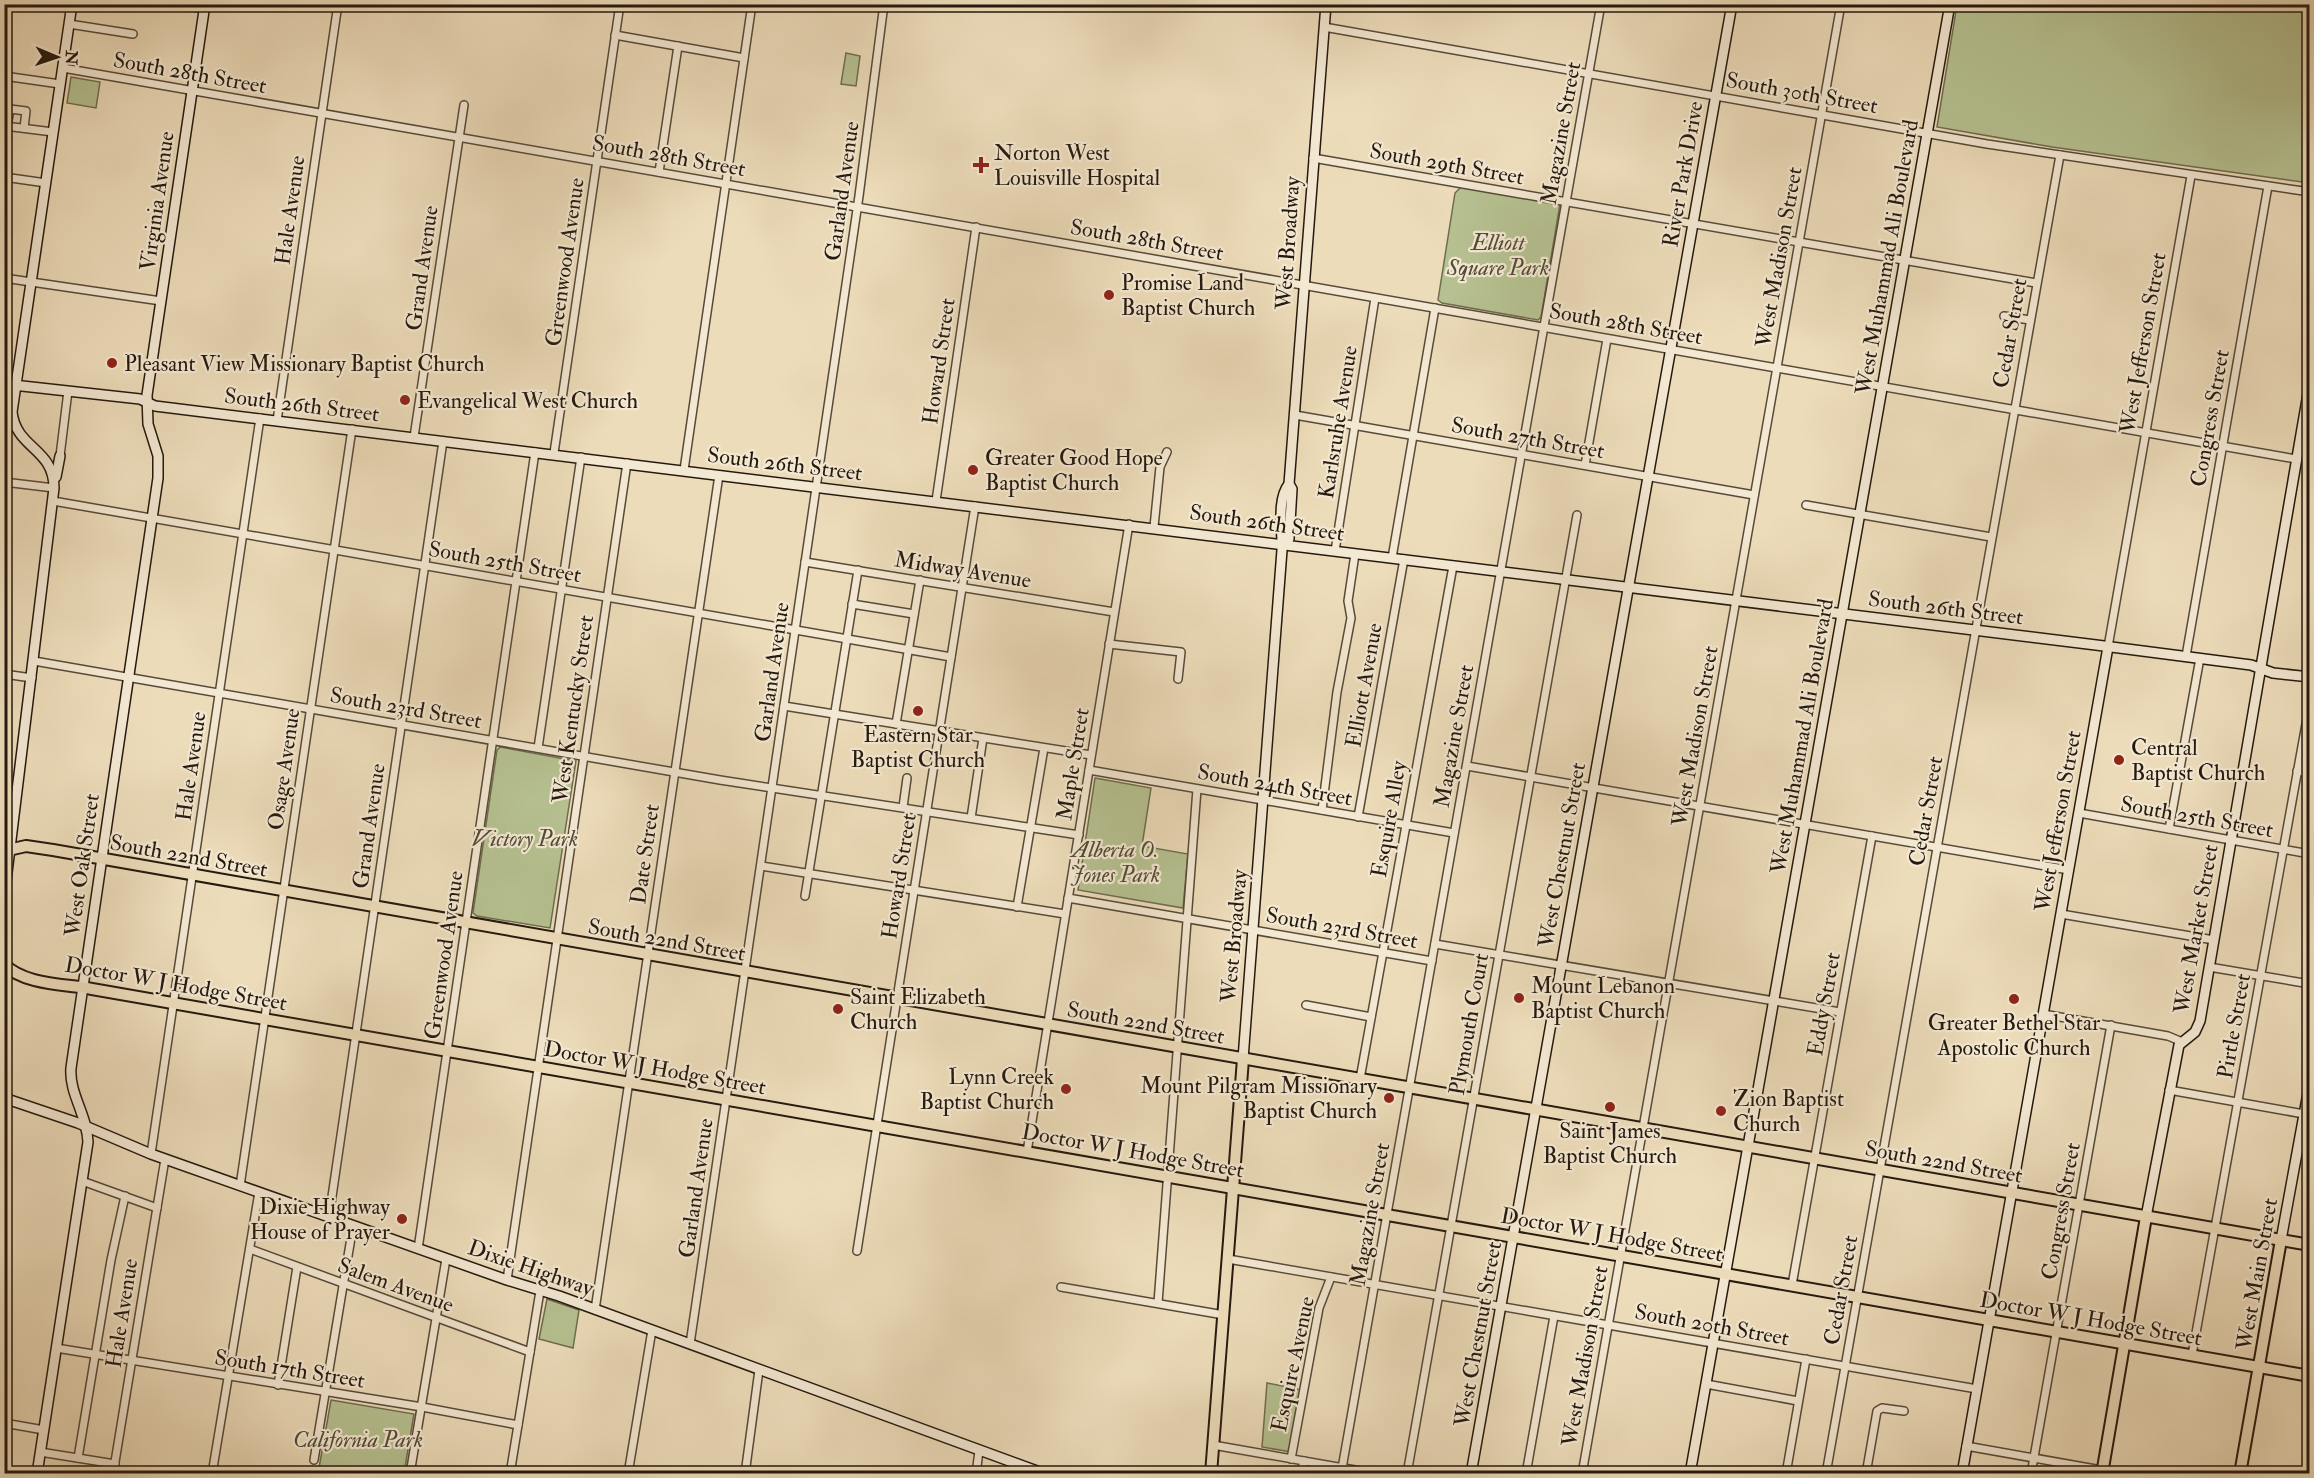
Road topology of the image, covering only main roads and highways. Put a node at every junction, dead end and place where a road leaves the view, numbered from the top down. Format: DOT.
graph roads {
  1 [pos="7,850"];
  2 [pos="4,964"];
  3 [pos="1243,1059"];
  4 [pos="1233,1187"];
  5 [pos="2146,1217"];
  6 [pos="2281,1240"];
  7 [pos="2310,1245"];
  8 [pos="2124,1343"];
  9 [pos="2259,1367"];
  10 [pos="2310,1376"];
  11 [pos="2102,1472"];
  12 [pos="1211,1473"];
  13 [pos="2240,1473"];
  1 -- 3 [label="main road, South 22nd Street"];
  2 -- 4 [label="main road, Doctor W J Hodge Street"];
  3 -- 4 [label="main road, West Broadway"];
  3 -- 5 [label="main road, South 22nd Street"];
  4 -- 8 [label="main road, Doctor W J Hodge Street"];
  4 -- 12 [label="main road, West Broadway"];
  5 -- 6 [label="main road, South 22nd Street"];
  5 -- 8 [label="main road, West Market Street"];
  6 -- 7 [label="main road, South 22nd Street"];
  6 -- 9 [label="main road, West Main Street"];
  8 -- 9 [label="main road, Doctor W J Hodge Street"];
  8 -- 11 [label="main road, West Market Street"];
  9 -- 10 [label="main road, Doctor W J Hodge Street"];
  9 -- 13 [label="main road, West Main Street"];
}
